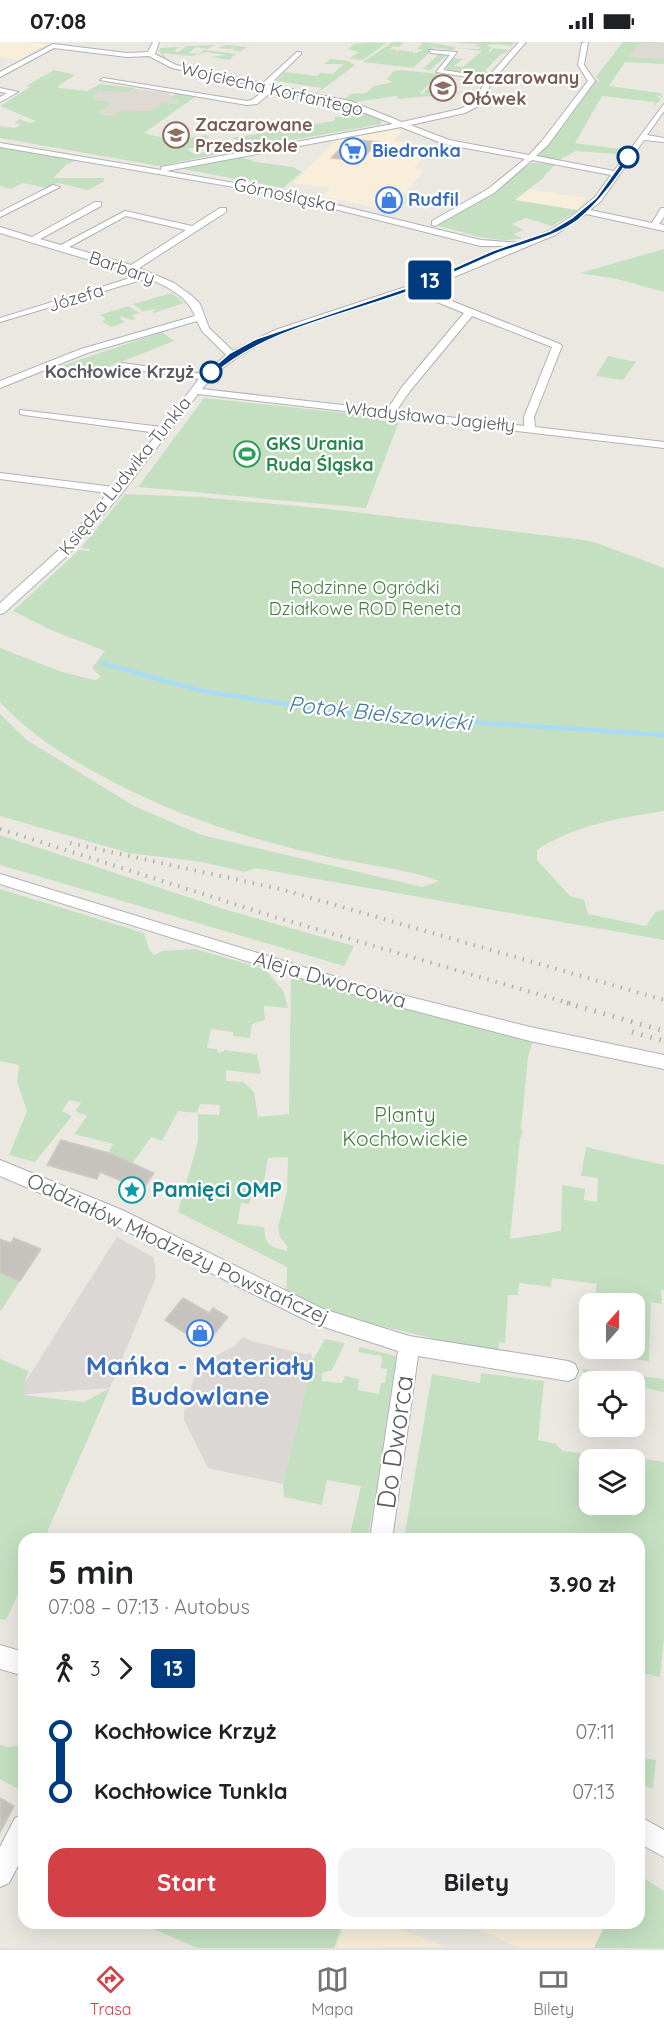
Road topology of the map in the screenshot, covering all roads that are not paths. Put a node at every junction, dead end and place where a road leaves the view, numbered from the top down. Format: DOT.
graph roads {
  1 [pos="156,42"];
  2 [pos="523,42"];
  3 [pos="585,43"];
  4 [pos="431,51"];
  5 [pos="298,53"];
  6 [pos="151,54"];
  7 [pos="127,55"];
  8 [pos="166,64"];
  9 [pos="0,75"];
  10 [pos="490,79"];
  11 [pos="103,80"];
  12 [pos="264,86"];
  13 [pos="273,87"];
  14 [pos="0,90"];
  15 [pos="0,99"];
  16 [pos="664,106"];
  17 [pos="400,124"];
  18 [pos="642,137"];
  19 [pos="664,140"];
  20 [pos="0,144"];
  21 [pos="531,157"];
  22 [pos="158,172"];
  23 [pos="617,174"];
  24 [pos="56,187"];
  25 [pos="98,204"];
  26 [pos="223,210"];
  27 [pos="664,210"];
  28 [pos="585,211"];
  29 [pos="0,215"];
  30 [pos="435,223"];
  31 [pos="654,226"];
  32 [pos="664,228"];
  33 [pos="192,229"];
  34 [pos="0,230"];
  35 [pos="552,233"];
  36 [pos="32,240"];
  37 [pos="481,243"];
  38 [pos="519,243"];
  39 [pos="61,249"];
  40 [pos="472,251"];
  41 [pos="494,255"];
  42 [pos="468,264"];
  43 [pos="132,268"];
  44 [pos="149,275"];
  45 [pos="415,287"];
  46 [pos="469,313"];
  47 [pos="201,317"];
  48 [pos="3,320"];
  49 [pos="218,343"];
  50 [pos="244,347"];
  51 [pos="232,355"];
  52 [pos="125,365"];
  53 [pos="206,377"];
  54 [pos="0,385"];
  55 [pos="195,391"];
  56 [pos="24,412"];
  57 [pos="390,413"];
  58 [pos="530,429"];
  59 [pos="165,431"];
  60 [pos="627,439"];
  61 [pos="664,439"];
  62 [pos="664,445"];
  63 [pos="0,476"];
  64 [pos="118,491"];
  65 [pos="0,610"];
  66 [pos="0,879"];
  67 [pos="664,1062"];
  68 [pos="0,1168"];
  69 [pos="409,1345"];
  70 [pos="568,1371"];
  71 [pos="382,1533"];
  72 [pos="0,1658"];
  73 [pos="18,1662"];
  74 [pos="645,1832"];
  75 [pos="18,1839"];
  76 [pos="664,1844"];
  77 [pos="0,1874"];
  1 -- 6 [label="street, Wojciecha Korfantego"];
  2 -- 10 [label="street"];
  3 -- 21 [label="street"];
  4 -- 10 [label="street"];
  5 -- 12 [label="street"];
  6 -- 7 [label="street"];
  6 -- 8 [label="street, Wojciecha Korfantego"];
  7 -- 8 [label="street"];
  7 -- 9 [label="street"];
  8 -- 12 [label="street, Wojciecha Korfantego"];
  10 -- 17 [label="street"];
  11 -- 13 [label="street"];
  12 -- 13 [label="street, Wojciecha Korfantego"];
  13 -- 17 [label="street, Wojciecha Korfantego"];
  14 -- 15 [label="street"];
  16 -- 18 [label="street, Księdza Ludwika Tunkla"];
  17 -- 21 [label="street, Wojciecha Korfantego"];
  17 -- 22 [label="street"];
  18 -- 19 [label="street"];
  18 -- 23 [label="street, Księdza Ludwika Tunkla"];
  20 -- 22 [label="street, Górnośląska"];
  21 -- 23 [label="street, Wojciecha Korfantego"];
  21 -- 30 [label="street"];
  22 -- 37 [label="street, Górnośląska"];
  22 -- 40 [label="street, Górnośląska"];
  23 -- 28 [label="street, Księdza Ludwika Tunkla"];
  24 -- 29 [label="street"];
  25 -- 36 [label="street"];
  26 -- 33 [label="street"];
  27 -- 31 [label="street"];
  28 -- 31 [label="street"];
  28 -- 35 [label="street, Księdza Ludwika Tunkla"];
  31 -- 32 [label="street"];
  33 -- 39 [label="street"];
  33 -- 43 [label="street"];
  34 -- 36 [label="street, Barbary"];
  35 -- 38 [label="street, Księdza Ludwika Tunkla"];
  35 -- 41 [label="street, Księdza Ludwika Tunkla"];
  36 -- 39 [label="street, Barbary"];
  37 -- 38 [label="street, Górnośląska"];
  37 -- 41 [label="street, Górnośląska"];
  38 -- 41 [label="street, Księdza Ludwika Tunkla"];
  39 -- 43 [label="street, Barbary"];
  40 -- 41 [label="street, Górnośląska"];
  40 -- 42 [label="street"];
  41 -- 42 [label="street, Księdza Ludwika Tunkla"];
  41 -- 45 [label="street, Księdza Ludwika Tunkla"];
  42 -- 45 [label="street, Księdza Ludwika Tunkla"];
  43 -- 44 [label="street, Barbary"];
  44 -- 47 [label="street, Barbary"];
  44 -- 48 [label="street, Józefa"];
  45 -- 46 [label="street"];
  45 -- 50 [label="street, Księdza Ludwika Tunkla"];
  46 -- 57 [label="street"];
  46 -- 58 [label="street"];
  47 -- 49 [label="street, Barbary"];
  47 -- 54 [label="street"];
  49 -- 50 [label="street"];
  49 -- 51 [label="street, Barbary"];
  50 -- 51 [label="street, Księdza Ludwika Tunkla"];
  51 -- 53 [label="street, Księdza Ludwika Tunkla"];
  52 -- 53 [label="street"];
  53 -- 55 [label="street, Księdza Ludwika Tunkla"];
  55 -- 57 [label="street, Władysława Jagiełły"];
  55 -- 59 [label="street, Księdza Ludwika Tunkla"];
  56 -- 59 [label="street"];
  57 -- 58 [label="street, Władysława Jagiełły"];
  58 -- 60 [label="street, Władysława Jagiełły"];
  59 -- 64 [label="street, Księdza Ludwika Tunkla"];
  60 -- 61 [label="street"];
  60 -- 62 [label="street, Władysława Jagiełły"];
  63 -- 64 [label="street"];
  64 -- 65 [label="street, Księdza Ludwika Tunkla"];
  66 -- 67 [label="street, Aleja Dworcowa"];
  68 -- 69 [label="street, Oddziałów Młodzieży Powstańczej"];
  69 -- 70 [label="street, Oddziałów Młodzieży Powstańczej"];
  69 -- 71 [label="street, Do Dworca"];
  72 -- 73 [label="street"];
  74 -- 76 [label="street"];
  75 -- 77 [label="street"];
}
